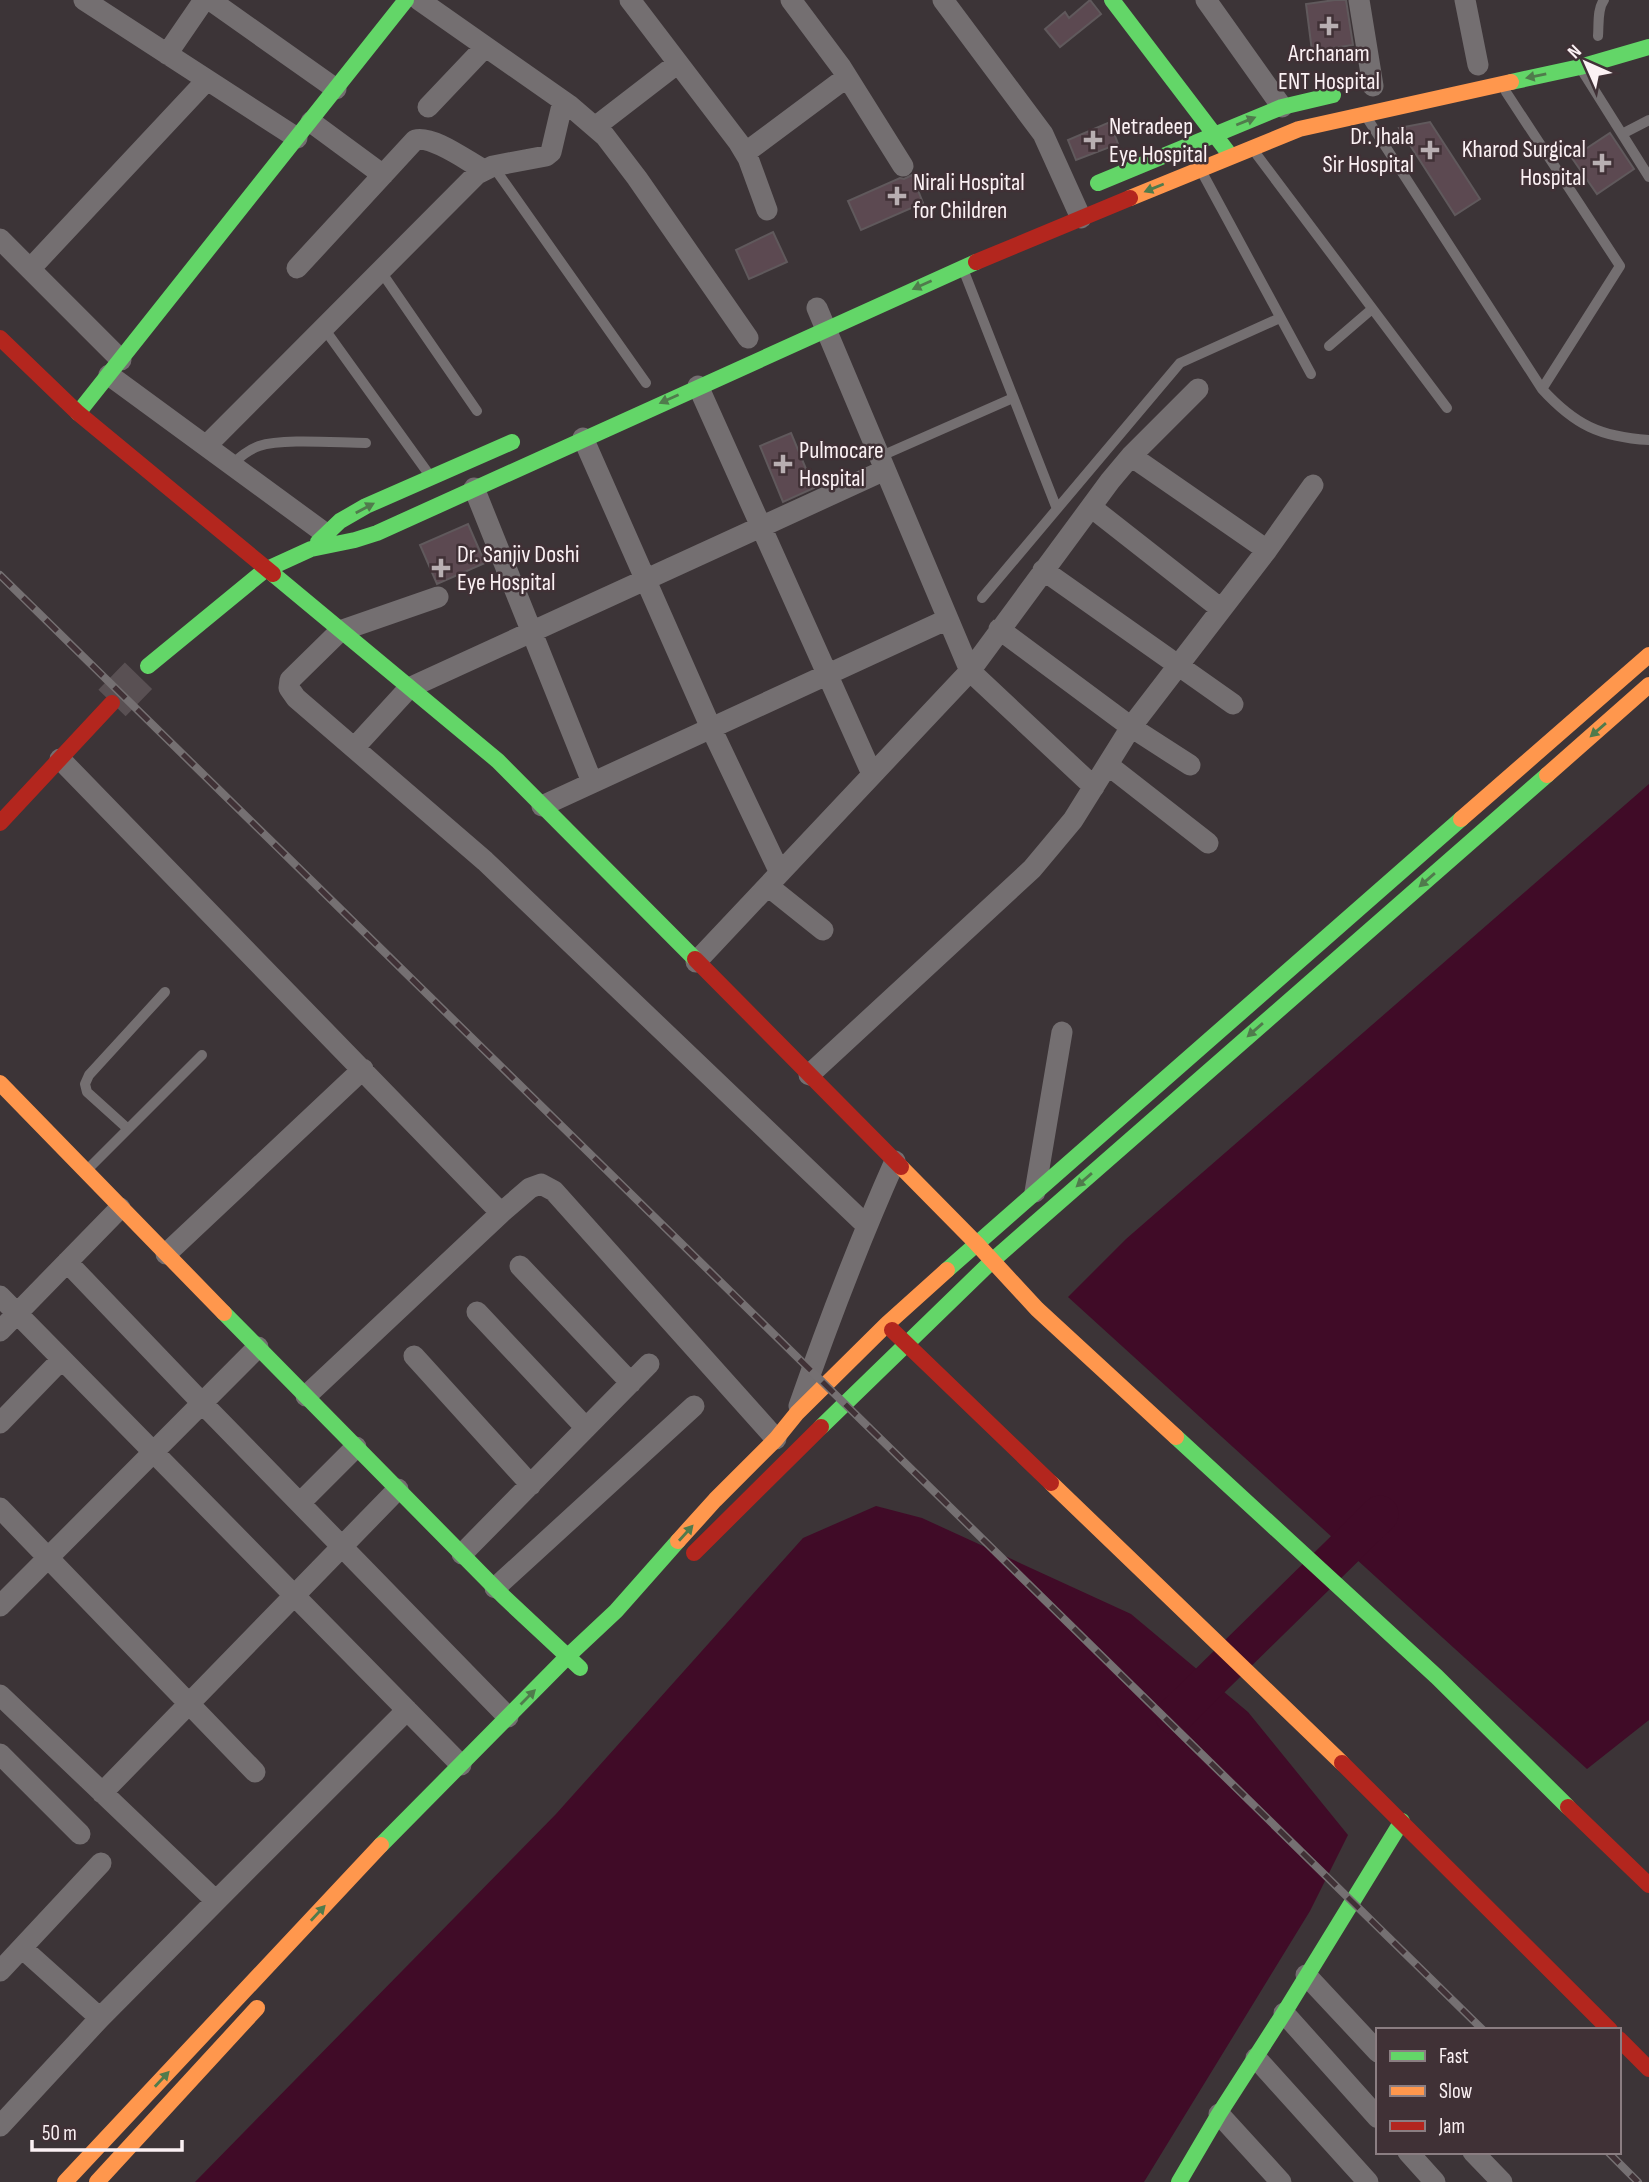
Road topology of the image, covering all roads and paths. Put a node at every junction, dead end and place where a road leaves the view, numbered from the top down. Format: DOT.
graph roads {
  1 [pos="83,0"];
  2 [pos="204,0"];
  3 [pos="210,0"];
  4 [pos="406,0"];
  5 [pos="419,0"];
  6 [pos="630,0"];
  7 [pos="791,0"];
  8 [pos="943,0"];
  9 [pos="1112,0"];
  10 [pos="1206,0"];
  11 [pos="1359,0"];
  12 [pos="1465,0"];
  13 [pos="1604,0"];
  14 [pos="1597,37"];
  15 [pos="485,47"];
  16 [pos="1648,49"];
  17 [pos="167,54"];
  18 [pos="678,63"];
  19 [pos="1477,65"];
  20 [pos="1580,67"];
  21 [pos="847,77"];
  22 [pos="207,80"];
  23 [pos="1501,84"];
  24 [pos="1365,88"];
  25 [pos="336,89"];
  26 [pos="563,101"];
  27 [pos="428,107"];
  28 [pos="1282,107"];
  29 [pos="1364,113"];
  30 [pos="1649,120"];
  31 [pos="595,127"];
  32 [pos="304,130"];
  33 [pos="1214,134"];
  34 [pos="1622,134"];
  35 [pos="1252,148"];
  36 [pos="745,153"];
  37 [pos="1232,157"];
  38 [pos="903,166"];
  39 [pos="489,168"];
  40 [pos="1201,169"];
  41 [pos="383,175"];
  42 [pos="1649,177"];
  43 [pos="1065,197"];
  44 [pos="768,210"];
  45 [pos="1081,218"];
  46 [pos="0,239"];
  47 [pos="297,268"];
  48 [pos="962,268"];
  49 [pos="30,269"];
  50 [pos="380,270"];
  51 [pos="818,307"];
  52 [pos="1372,309"];
  53 [pos="1280,318"];
  54 [pos="323,327"];
  55 [pos="825,329"];
  56 [pos="0,338"];
  57 [pos="748,339"];
  58 [pos="1329,345"];
  59 [pos="115,367"];
  60 [pos="1311,374"];
  61 [pos="646,383"];
  62 [pos="698,386"];
  63 [pos="1198,389"];
  64 [pos="1542,389"];
  65 [pos="1013,398"];
  66 [pos="1447,408"];
  67 [pos="477,411"];
  68 [pos="78,414"];
  69 [pos="532,433"];
  70 [pos="583,438"];
  71 [pos="1649,440"];
  72 [pos="366,443"];
  73 [pos="206,446"];
  74 [pos="1131,456"];
  75 [pos="882,464"];
  76 [pos="231,465"];
  77 [pos="431,477"];
  78 [pos="1313,485"];
  79 [pos="474,488"];
  80 [pos="1091,507"];
  81 [pos="1057,509"];
  82 [pos="761,527"];
  83 [pos="318,542"];
  84 [pos="1267,550"];
  85 [pos="265,569"];
  86 [pos="1043,570"];
  87 [pos="646,580"];
  88 [pos="438,597"];
  89 [pos="982,598"];
  90 [pos="1221,609"];
  91 [pos="948,619"];
  92 [pos="999,629"];
  93 [pos="340,631"];
  94 [pos="532,632"];
  95 [pos="1649,655"];
  96 [pos="1177,665"];
  97 [pos="148,666"];
  98 [pos="970,671"];
  99 [pos="827,674"];
  100 [pos="1649,685"];
  101 [pos="409,688"];
  102 [pos="112,703"];
  103 [pos="1233,704"];
  104 [pos="1132,727"];
  105 [pos="711,728"];
  106 [pos="354,748"];
  107 [pos="60,758"];
  108 [pos="1108,765"];
  109 [pos="1190,765"];
  110 [pos="872,774"];
  111 [pos="592,782"];
  112 [pos="1094,787"];
  113 [pos="542,806"];
  114 [pos="0,823"];
  115 [pos="1208,844"];
  116 [pos="774,879"];
  117 [pos="823,930"];
  118 [pos="1335,930"];
  119 [pos="1350,947"];
  120 [pos="696,962"];
  121 [pos="165,992"];
  122 [pos="1062,1032"];
  123 [pos="202,1055"];
  124 [pos="363,1069"];
  125 [pos="808,1075"];
  126 [pos="0,1083"];
  127 [pos="128,1129"];
  128 [pos="895,1161"];
  129 [pos="85,1172"];
  130 [pos="1035,1192"];
  131 [pos="120,1208"];
  132 [pos="501,1213"];
  133 [pos="866,1225"];
  134 [pos="976,1243"];
  135 [pos="166,1254"];
  136 [pos="992,1261"];
  137 [pos="68,1262"];
  138 [pos="520,1266"];
  139 [pos="0,1296"];
  140 [pos="477,1312"];
  141 [pos="17,1314"];
  142 [pos="887,1324"];
  143 [pos="0,1331"];
  144 [pos="905,1345"];
  145 [pos="258,1347"];
  146 [pos="414,1356"];
  147 [pos="62,1359"];
  148 [pos="649,1364"];
  149 [pos="631,1383"];
  150 [pos="306,1396"];
  151 [pos="202,1403"];
  152 [pos="694,1406"];
  153 [pos="797,1413"];
  154 [pos="0,1423"];
  155 [pos="586,1429"];
  156 [pos="776,1439"];
  157 [pos="356,1447"];
  158 [pos="153,1452"];
  159 [pos="781,1465"];
  160 [pos="531,1485"];
  161 [pos="398,1489"];
  162 [pos="300,1503"];
  163 [pos="0,1508"];
  164 [pos="342,1546"];
  165 [pos="462,1554"];
  166 [pos="48,1558"];
  167 [pos="683,1564"];
  168 [pos="495,1588"];
  169 [pos="294,1595"];
  170 [pos="0,1606"];
  171 [pos="636,1612"];
  172 [pos="618,1631"];
  173 [pos="568,1656"];
  174 [pos="581,1669"];
  175 [pos="0,1695"];
  176 [pos="189,1704"];
  177 [pos="407,1710"];
  178 [pos="508,1717"];
  179 [pos="0,1754"];
  180 [pos="461,1765"];
  181 [pos="255,1772"];
  182 [pos="102,1793"];
  183 [pos="1402,1821"];
  184 [pos="80,1834"];
  185 [pos="101,1863"];
  186 [pos="1648,1881"];
  187 [pos="216,1900"];
  188 [pos="22,1948"];
  189 [pos="0,1971"];
  190 [pos="1306,1975"];
  191 [pos="265,1999"];
  192 [pos="1284,2013"];
  193 [pos="100,2018"];
  194 [pos="1608,2028"];
  195 [pos="1621,2041"];
  196 [pos="1376,2050"];
  197 [pos="1255,2058"];
  198 [pos="1649,2069"];
  199 [pos="1219,2114"];
  200 [pos="1376,2116"];
  201 [pos="0,2126"];
  202 [pos="1410,2154"];
  203 [pos="1475,2154"];
  204 [pos="65,2182"];
  205 [pos="97,2182"];
  206 [pos="1179,2182"];
  207 [pos="1281,2182"];
  208 [pos="1368,2182"];
  209 [pos="1435,2182"];
  210 [pos="1502,2182"];
  1 -- 17 [label="street"];
  2 -- 17 [label="street"];
  3 -- 25 [label="street"];
  4 -- 25 [label="main road"];
  5 -- 15 [label="street"];
  6 -- 18 [label="street"];
  7 -- 21 [label="street"];
  8 -- 43 [label="street"];
  9 -- 33 [label="main road"];
  10 -- 28 [label="street"];
  11 -- 24 [label="street"];
  12 -- 19 [label="street"];
  13 -- 14 [label="lane"];
  15 -- 26 [label="street"];
  15 -- 27 [label="street"];
  16 -- 20 [label="main road"];
  17 -- 22 [label="street"];
  18 -- 31 [label="street"];
  18 -- 36 [label="street"];
  20 -- 23 [label="main road, one-way"];
  20 -- 34 [label="lane"];
  21 -- 36 [label="street"];
  21 -- 38 [label="street"];
  22 -- 32 [label="street"];
  22 -- 49 [label="street"];
  23 -- 29 [label="main road"];
  23 -- 64 [label="lane"];
  24 -- 28 [label="main road"];
  25 -- 32 [label="main road"];
  26 -- 31 [label="street"];
  26 -- 39 [label="street"];
  33 -- 28 [label="main road, one-way"];
  29 -- 35 [label="main road"];
  29 -- 64 [label="lane"];
  30 -- 34 [label="lane"];
  31 -- 57 [label="street"];
  32 -- 41 [label="street"];
  32 -- 59 [label="main road"];
  33 -- 37 [label="main road"];
  33 -- 43 [label="main road"];
  34 -- 42 [label="lane"];
  35 -- 37 [label="main road"];
  35 -- 52 [label="lane"];
  36 -- 44 [label="street"];
  37 -- 40 [label="main road"];
  39 -- 41 [label="street"];
  39 -- 50 [label="street"];
  39 -- 61 [label="lane"];
  40 -- 45 [label="main road, one-way"];
  40 -- 53 [label="lane"];
  41 -- 47 [label="street"];
  43 -- 45 [label="street"];
  45 -- 48 [label="main road"];
  46 -- 49 [label="street"];
  48 -- 55 [label="main road, one-way"];
  48 -- 65 [label="lane"];
  49 -- 59 [label="street"];
  50 -- 54 [label="street"];
  50 -- 67 [label="lane"];
  51 -- 55 [label="street"];
  52 -- 58 [label="lane"];
  52 -- 66 [label="lane"];
  53 -- 60 [label="lane"];
  53 -- 81 [label="lane"];
  54 -- 73 [label="street"];
  54 -- 77 [label="lane"];
  55 -- 62 [label="main road"];
  55 -- 75 [label="street"];
  56 -- 68 [label="main road"];
  59 -- 68 [label="main road"];
  59 -- 73 [label="street"];
  62 -- 70 [label="main road, one-way"];
  62 -- 82 [label="street"];
  63 -- 74 [label="street"];
  64 -- 71 [label="lane"];
  65 -- 75 [label="lane"];
  65 -- 81 [label="lane"];
  68 -- 85 [label="main road"];
  69 -- 77 [label="main road"];
  70 -- 79 [label="main road"];
  70 -- 87 [label="street"];
  72 -- 76 [label="lane"];
  73 -- 76 [label="street"];
  74 -- 80 [label="street"];
  74 -- 84 [label="street"];
  75 -- 82 [label="street"];
  75 -- 91 [label="street"];
  76 -- 83 [label="street"];
  83 -- 77 [label="main road, one-way"];
  78 -- 84 [label="street"];
  79 -- 83 [label="main road"];
  79 -- 94 [label="street"];
  80 -- 86 [label="street"];
  80 -- 90 [label="street"];
  81 -- 89 [label="lane"];
  82 -- 87 [label="street"];
  82 -- 99 [label="street"];
  83 -- 85 [label="main road"];
  84 -- 90 [label="street"];
  85 -- 93 [label="main road"];
  85 -- 97 [label="main road"];
  86 -- 92 [label="street"];
  86 -- 96 [label="street"];
  87 -- 94 [label="street"];
  87 -- 105 [label="street"];
  88 -- 93 [label="street"];
  90 -- 96 [label="street"];
  91 -- 98 [label="street"];
  91 -- 99 [label="street"];
  92 -- 98 [label="street"];
  92 -- 104 [label="street"];
  93 -- 101 [label="main road"];
  93 -- 106 [label="street"];
  94 -- 101 [label="street"];
  94 -- 111 [label="street"];
  95 -- 118 [label="main road"];
  96 -- 103 [label="street"];
  96 -- 104 [label="street"];
  98 -- 110 [label="street"];
  98 -- 112 [label="street"];
  99 -- 105 [label="street"];
  99 -- 110 [label="street"];
  100 -- 119 [label="main road, one-way"];
  101 -- 106 [label="street"];
  101 -- 113 [label="main road"];
  102 -- 107 [label="main road"];
  104 -- 108 [label="street"];
  104 -- 109 [label="street"];
  105 -- 111 [label="street"];
  105 -- 116 [label="street"];
  106 -- 133 [label="street"];
  107 -- 114 [label="main road"];
  107 -- 124 [label="street"];
  108 -- 112 [label="street"];
  108 -- 115 [label="street"];
  110 -- 116 [label="street"];
  111 -- 113 [label="street"];
  112 -- 125 [label="street"];
  113 -- 120 [label="main road"];
  116 -- 117 [label="street"];
  116 -- 120 [label="street"];
  118 -- 119 [label="main road"];
  118 -- 130 [label="main road"];
  119 -- 136 [label="main road, one-way"];
  120 -- 125 [label="main road"];
  121 -- 127 [label="lane"];
  122 -- 130 [label="street"];
  123 -- 127 [label="lane"];
  124 -- 132 [label="street"];
  124 -- 135 [label="street"];
  125 -- 128 [label="main road"];
  126 -- 129 [label="main road"];
  127 -- 129 [label="lane"];
  128 -- 133 [label="street"];
  128 -- 134 [label="main road"];
  129 -- 131 [label="main road"];
  130 -- 134 [label="main road"];
  131 -- 135 [label="main road"];
  131 -- 137 [label="street"];
  132 -- 150 [label="street"];
  132 -- 156 [label="street"];
  133 -- 153 [label="street"];
  134 -- 136 [label="main road"];
  134 -- 142 [label="main road"];
  135 -- 145 [label="main road"];
  136 -- 144 [label="main road"];
  136 -- 186 [label="main road"];
  137 -- 141 [label="street"];
  137 -- 151 [label="street"];
  138 -- 149 [label="street"];
  139 -- 141 [label="street"];
  140 -- 155 [label="street"];
  141 -- 143 [label="street"];
  141 -- 147 [label="street"];
  142 -- 144 [label="main road"];
  142 -- 153 [label="main road"];
  144 -- 159 [label="main road"];
  144 -- 183 [label="main road"];
  145 -- 150 [label="main road"];
  145 -- 151 [label="street"];
  146 -- 160 [label="street"];
  147 -- 154 [label="street"];
  147 -- 158 [label="street"];
  148 -- 149 [label="street"];
  149 -- 155 [label="street"];
  150 -- 157 [label="main road"];
  151 -- 158 [label="street"];
  151 -- 162 [label="street"];
  152 -- 168 [label="street"];
  153 -- 156 [label="main road"];
  153 -- 159 [label="street"];
  155 -- 160 [label="street"];
  173 -- 156 [label="main road, one-way"];
  157 -- 161 [label="main road"];
  157 -- 162 [label="street"];
  158 -- 166 [label="street"];
  158 -- 169 [label="street"];
  159 -- 167 [label="main road"];
  160 -- 165 [label="street"];
  161 -- 164 [label="street"];
  161 -- 165 [label="main road"];
  162 -- 164 [label="street"];
  163 -- 166 [label="street"];
  164 -- 169 [label="street"];
  164 -- 178 [label="street"];
  165 -- 168 [label="main road"];
  166 -- 170 [label="street"];
  166 -- 176 [label="street"];
  168 -- 173 [label="main road"];
  169 -- 176 [label="street"];
  169 -- 177 [label="street"];
  171 -- 172 [label="main road"];
  173 -- 174 [label="main road"];
  178 -- 173 [label="main road, one-way"];
  175 -- 182 [label="street"];
  176 -- 181 [label="street"];
  176 -- 182 [label="street"];
  177 -- 180 [label="street"];
  177 -- 187 [label="street"];
  178 -- 180 [label="main road"];
  179 -- 184 [label="street"];
  204 -- 180 [label="main road, one-way"];
  182 -- 187 [label="street"];
  183 -- 190 [label="main road"];
  183 -- 194 [label="main road"];
  185 -- 188 [label="street"];
  187 -- 193 [label="street"];
  188 -- 189 [label="street"];
  188 -- 193 [label="street"];
  190 -- 192 [label="main road"];
  190 -- 196 [label="street"];
  191 -- 205 [label="main road"];
  192 -- 197 [label="main road"];
  192 -- 200 [label="street"];
  193 -- 201 [label="street"];
  195 -- 198 [label="main road"];
  197 -- 199 [label="main road"];
  197 -- 208 [label="street"];
  199 -- 206 [label="main road"];
  199 -- 207 [label="street"];
  202 -- 209 [label="street"];
  203 -- 210 [label="street"];
}
